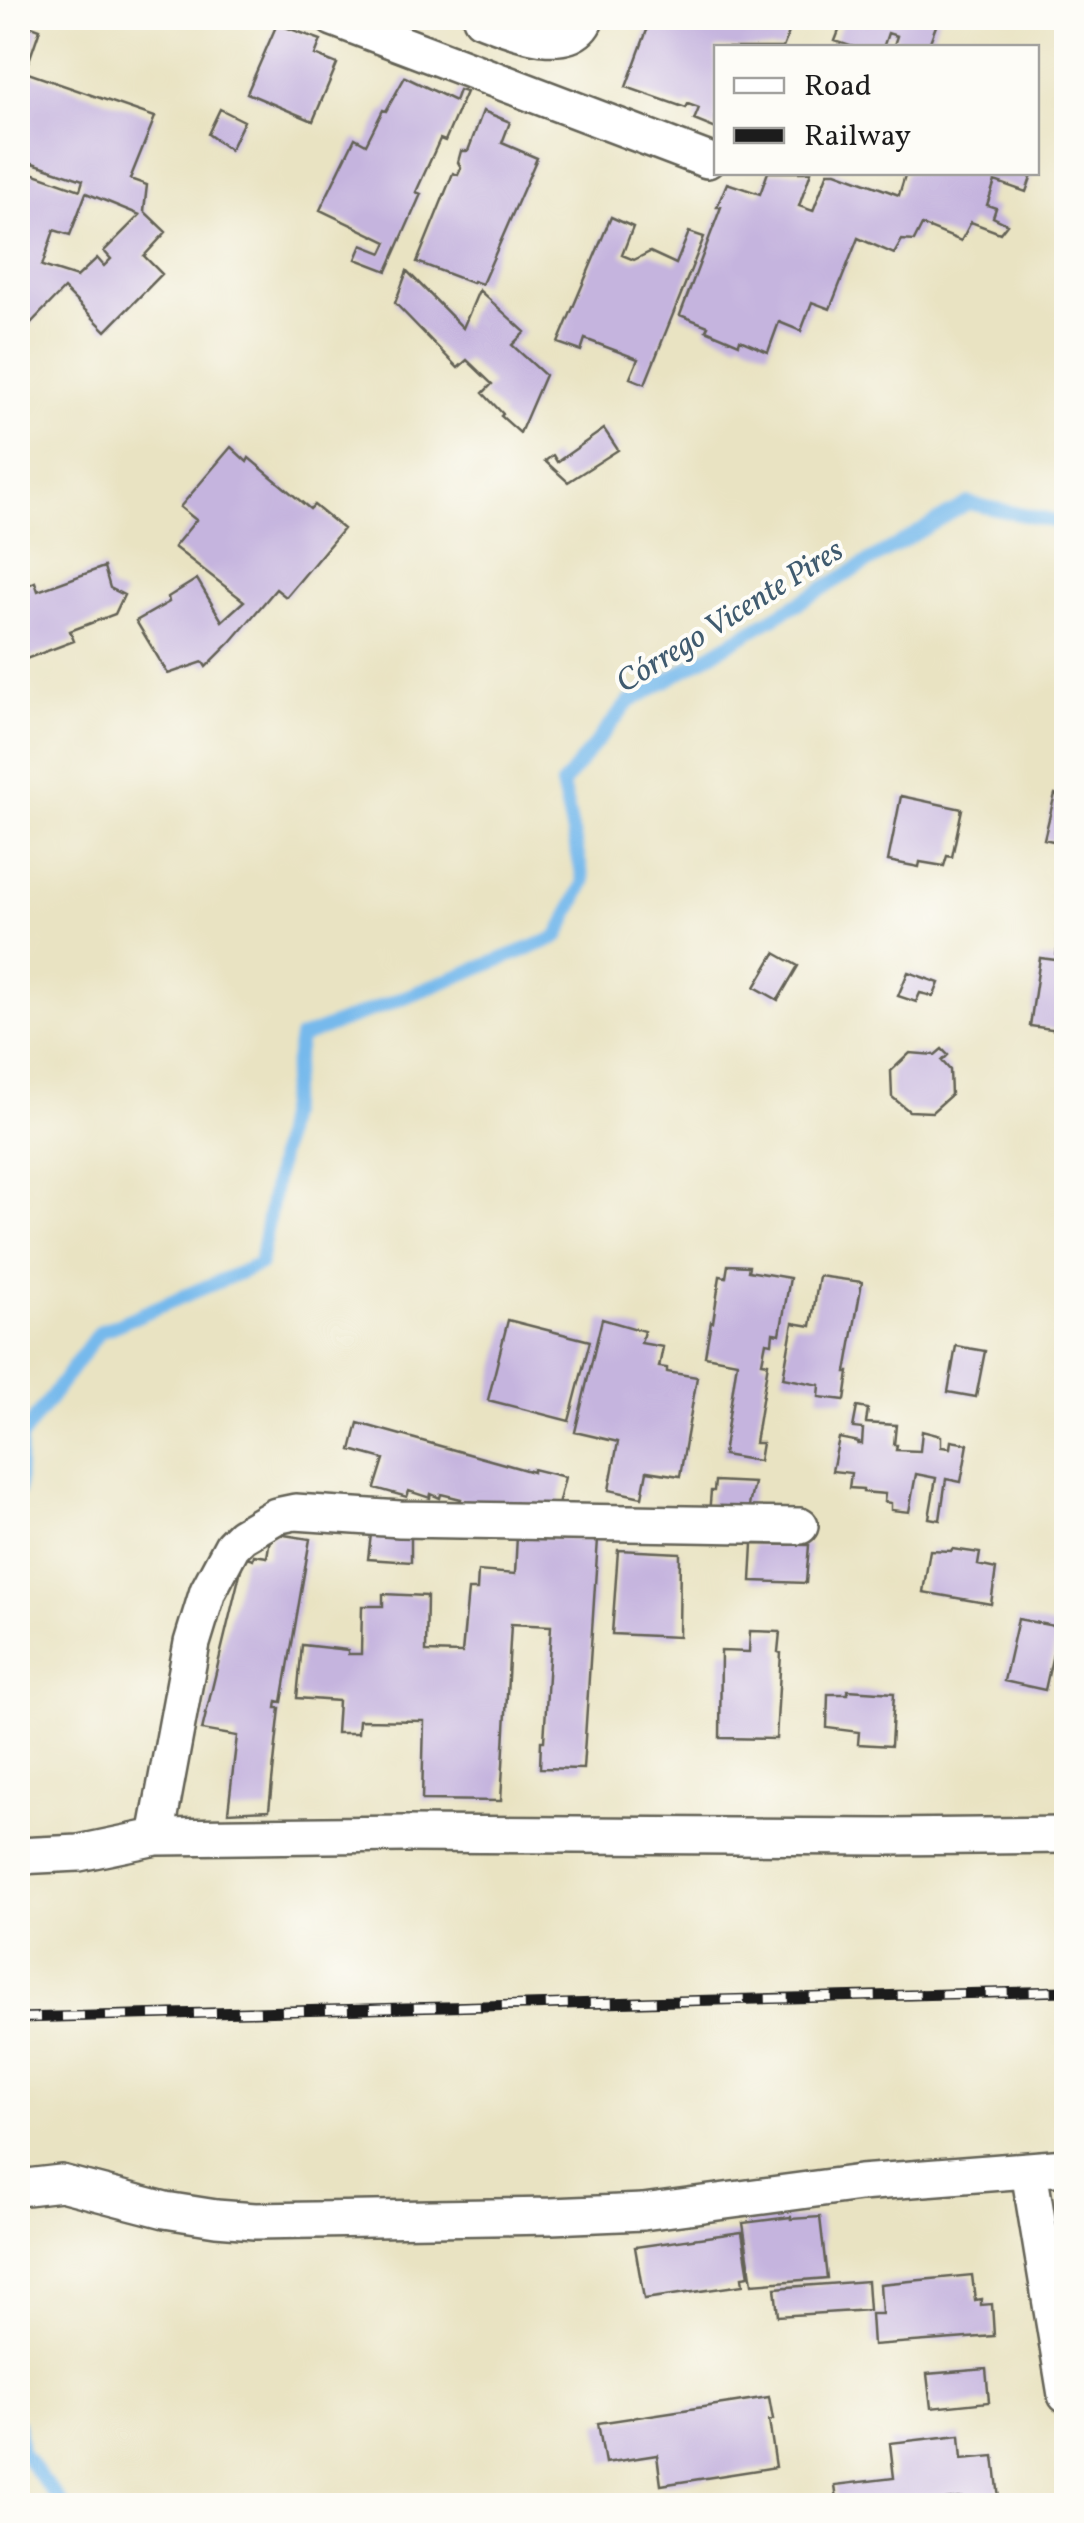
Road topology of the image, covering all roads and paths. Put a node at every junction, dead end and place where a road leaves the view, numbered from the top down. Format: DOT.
graph roads {
  1 [pos="333,18"];
  2 [pos="481,18"];
  3 [pos="586,18"];
  4 [pos="707,160"];
  5 [pos="800,1526"];
  6 [pos="1066,1835"];
  7 [pos="156,1837"];
  8 [pos="26,1856"];
  9 [pos="1066,2167"];
  10 [pos="1029,2171"];
  11 [pos="24,2187"];
  12 [pos="1066,2395"];
  1 -- 4 [label="street"];
  2 -- 3 [label="street"];
  5 -- 7 [label="street"];
  6 -- 7 [label="street"];
  7 -- 8 [label="street"];
  9 -- 10 [label="street"];
  10 -- 11 [label="street"];
  10 -- 12 [label="street"];
}
